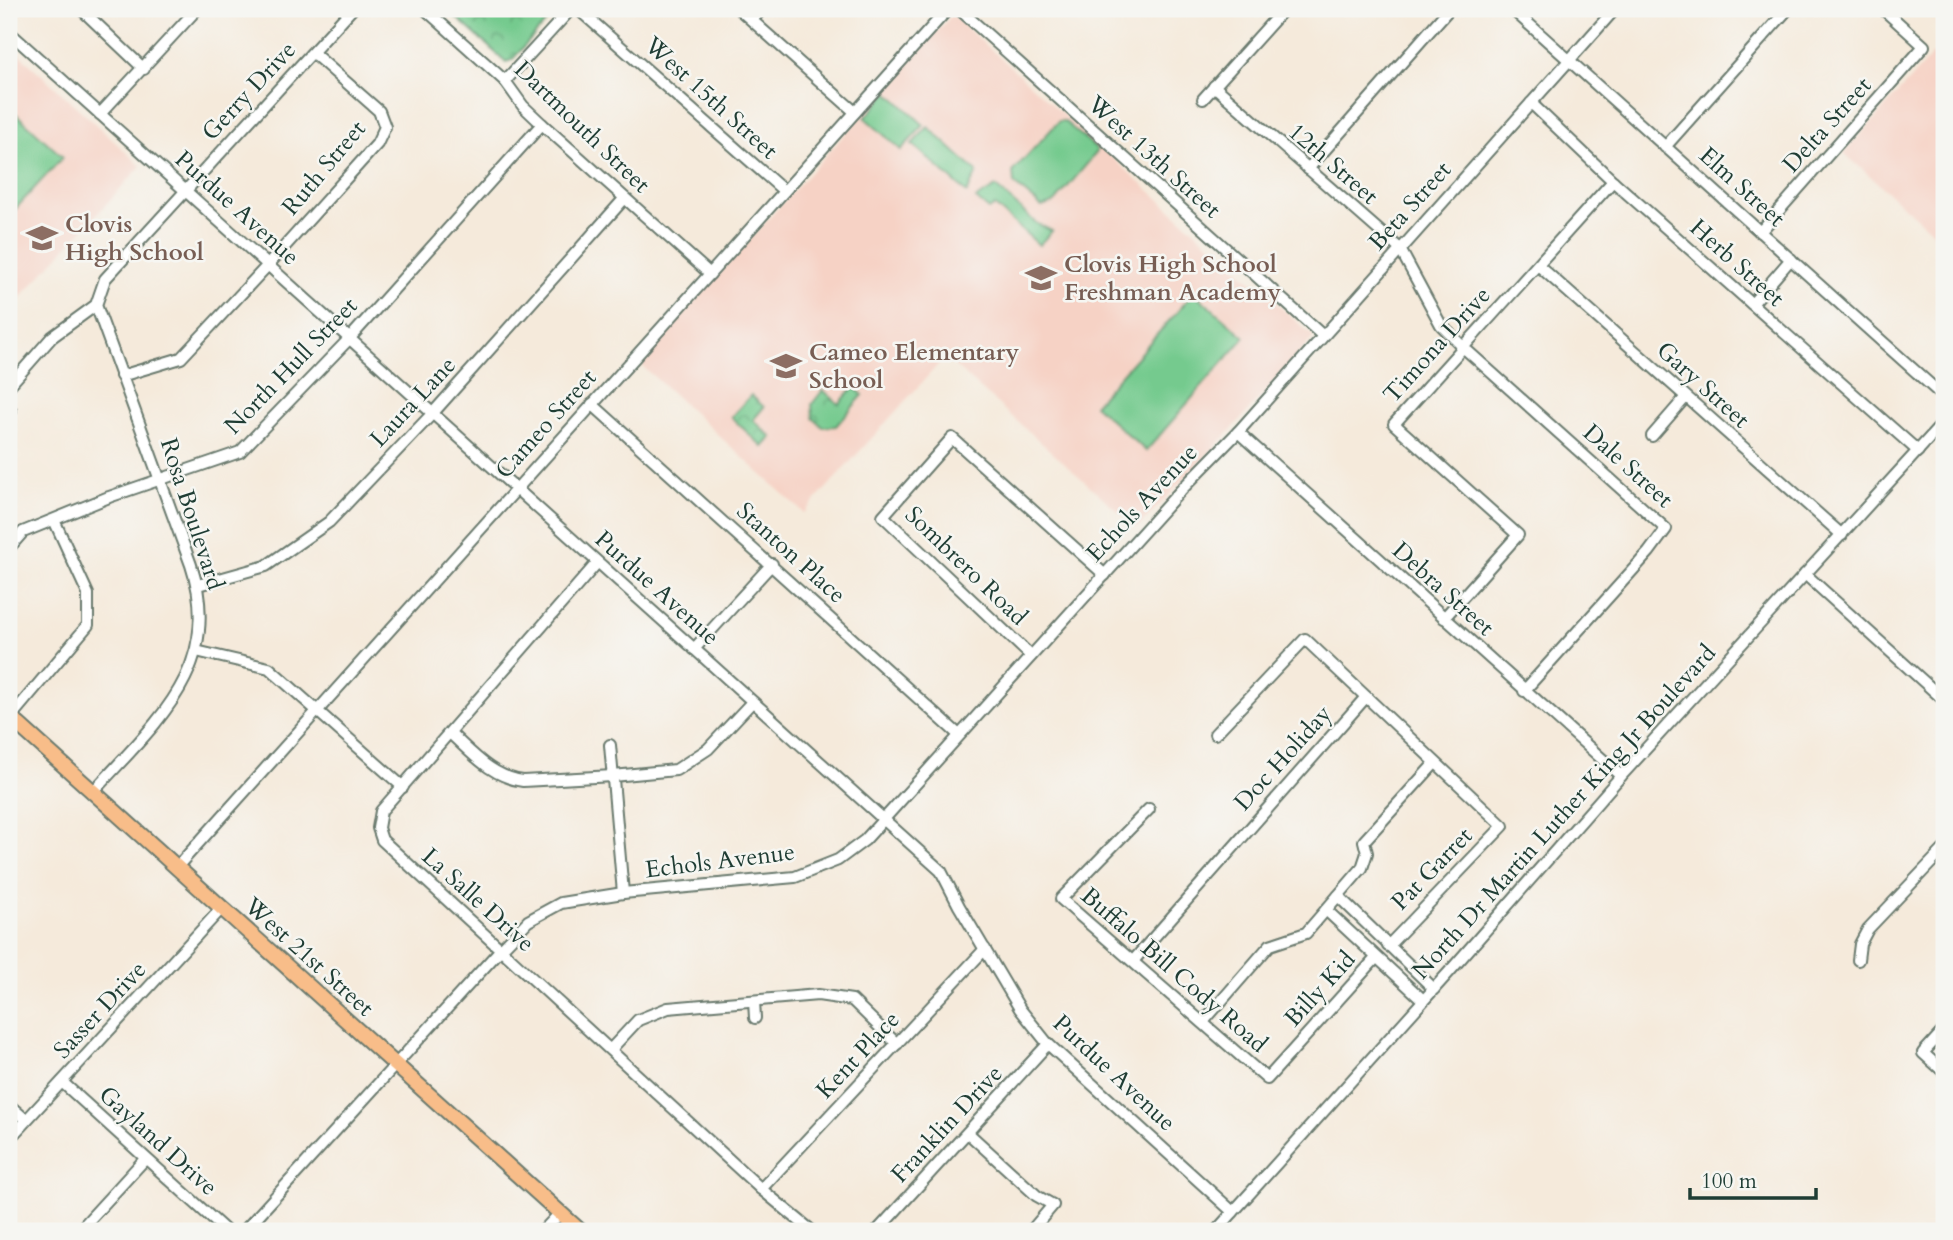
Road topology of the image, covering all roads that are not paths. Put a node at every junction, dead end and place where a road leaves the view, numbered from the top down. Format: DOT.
graph roads {
  1 [pos="81,9"];
  2 [pos="197,9"];
  3 [pos="352,9"];
  4 [pos="425,9"];
  5 [pos="571,9"];
  6 [pos="578,9"];
  7 [pos="739,9"];
  8 [pos="762,9"];
  9 [pos="948,9"];
  10 [pos="959,9"];
  11 [pos="1284,9"];
  12 [pos="1449,9"];
  13 [pos="1512,9"];
  14 [pos="1615,9"];
  15 [pos="1788,9"];
  16 [pos="1882,9"];
  17 [pos="752,20"];
  18 [pos="9,32"];
  19 [pos="313,53"];
  20 [pos="1570,60"];
  21 [pos="144,69"];
  22 [pos="505,81"];
  23 [pos="1214,86"];
  24 [pos="1203,99"];
  25 [pos="1531,103"];
  26 [pos="855,112"];
  27 [pos="100,114"];
  28 [pos="542,124"];
  29 [pos="1665,147"];
  30 [pos="1308,169"];
  31 [pos="1614,181"];
  32 [pos="185,190"];
  33 [pos="784,191"];
  34 [pos="624,199"];
  35 [pos="1760,232"];
  36 [pos="1400,249"];
  37 [pos="1791,259"];
  38 [pos="268,265"];
  39 [pos="1538,265"];
  40 [pos="710,274"];
  41 [pos="1752,304"];
  42 [pos="96,305"];
  43 [pos="1322,335"];
  44 [pos="350,338"];
  45 [pos="1463,348"];
  46 [pos="121,376"];
  47 [pos="9,386"];
  48 [pos="1944,397"];
  49 [pos="1685,398"];
  50 [pos="593,404"];
  51 [pos="432,414"];
  52 [pos="1944,422"];
  53 [pos="1238,432"];
  54 [pos="1651,436"];
  55 [pos="1918,451"];
  56 [pos="162,480"];
  57 [pos="517,489"];
  58 [pos="54,520"];
  59 [pos="1842,535"];
  60 [pos="9,548"];
  61 [pos="597,563"];
  62 [pos="772,564"];
  63 [pos="1805,574"];
  64 [pos="1105,575"];
  65 [pos="198,585"];
  66 [pos="1444,618"];
  67 [pos="694,649"];
  68 [pos="196,651"];
  69 [pos="1031,656"];
  70 [pos="1524,691"];
  71 [pos="1366,697"];
  72 [pos="1944,700"];
  73 [pos="752,702"];
  74 [pos="318,711"];
  75 [pos="9,717"];
  76 [pos="451,734"];
  77 [pos="1215,734"];
  78 [pos="959,735"];
  79 [pos="610,745"];
  80 [pos="1435,762"];
  81 [pos="613,776"];
  82 [pos="1621,776"];
  83 [pos="403,788"];
  84 [pos="92,793"];
  85 [pos="1149,809"];
  86 [pos="885,818"];
  87 [pos="1944,849"];
  88 [pos="176,868"];
  89 [pos="624,893"];
  90 [pos="1338,896"];
  91 [pos="221,909"];
  92 [pos="1326,910"];
  93 [pos="1388,946"];
  94 [pos="500,948"];
  95 [pos="985,949"];
  96 [pos="1376,958"];
  97 [pos="1858,960"];
  98 [pos="1133,961"];
  99 [pos="1434,989"];
  100 [pos="1423,1000"];
  101 [pos="754,1001"];
  102 [pos="755,1018"];
  103 [pos="1203,1022"];
  104 [pos="1944,1030"];
  105 [pos="897,1044"];
  106 [pos="1048,1044"];
  107 [pos="611,1049"];
  108 [pos="394,1065"];
  109 [pos="1944,1072"];
  110 [pos="1267,1079"];
  111 [pos="62,1082"];
  112 [pos="9,1105"];
  113 [pos="26,1120"];
  114 [pos="968,1133"];
  115 [pos="9,1139"];
  116 [pos="145,1159"];
  117 [pos="761,1189"];
  118 [pos="1233,1212"];
  119 [pos="560,1213"];
  120 [pos="79,1231"];
  121 [pos="226,1231"];
  122 [pos="244,1231"];
  123 [pos="543,1231"];
  124 [pos="580,1231"];
  125 [pos="812,1231"];
  126 [pos="877,1231"];
  127 [pos="1031,1231"];
  128 [pos="1216,1231"];
  1 -- 21 [label="street"];
  2 -- 21 [label="street"];
  3 -- 19 [label="street, Gerry Drive"];
  4 -- 22 [label="street, Dartmouth Street"];
  5 -- 22 [label="street"];
  6 -- 33 [label="street, West 15th Street"];
  7 -- 17 [label="street"];
  8 -- 17 [label="street"];
  9 -- 26 [label="street, Cameo Street"];
  10 -- 43 [label="street, West 13th Street"];
  11 -- 23 [label="street"];
  12 -- 30 [label="street"];
  13 -- 20 [label="street, Elm Street"];
  14 -- 20 [label="street, Beta Street"];
  15 -- 29 [label="street"];
  16 -- 35 [label="street, Delta Street"];
  17 -- 26 [label="street"];
  18 -- 27 [label="street, Purdue Avenue"];
  19 -- 32 [label="street, Gerry Drive"];
  19 -- 38 [label="street, Ruth Street"];
  20 -- 25 [label="street, Beta Street"];
  20 -- 29 [label="street, Elm Street"];
  21 -- 27 [label="street"];
  22 -- 28 [label="street, Dartmouth Street"];
  23 -- 24 [label="street"];
  23 -- 30 [label="street, 12th Street"];
  25 -- 31 [label="street, Herb Street"];
  25 -- 36 [label="street, Beta Street"];
  26 -- 33 [label="street, Cameo Street"];
  27 -- 32 [label="street, Purdue Avenue"];
  28 -- 34 [label="street, Dartmouth Street"];
  28 -- 44 [label="street, North Hull Street"];
  29 -- 35 [label="street, Elm Street"];
  30 -- 36 [label="street, 12th Street"];
  31 -- 39 [label="street, Timona Drive"];
  31 -- 41 [label="street, Herb Street"];
  32 -- 38 [label="street, Purdue Avenue"];
  32 -- 42 [label="street, Gerry Drive"];
  33 -- 40 [label="street, Cameo Street"];
  34 -- 40 [label="street, Dartmouth Street"];
  34 -- 51 [label="street, Laura Lane"];
  35 -- 37 [label="street, Elm Street"];
  36 -- 43 [label="street, Beta Street"];
  36 -- 45 [label="street, 12th Street"];
  37 -- 41 [label="street"];
  37 -- 48 [label="street, Elm Street"];
  38 -- 44 [label="street, Purdue Avenue"];
  38 -- 46 [label="street, Ruth Street"];
  39 -- 45 [label="street, Timona Drive"];
  39 -- 49 [label="street, Gary Street"];
  40 -- 50 [label="street, Cameo Street"];
  41 -- 55 [label="street, Herb Street"];
  42 -- 46 [label="street, Rosa Boulevard"];
  42 -- 47 [label="street"];
  43 -- 53 [label="street, Beta Street"];
  44 -- 51 [label="street, Purdue Avenue"];
  44 -- 56 [label="street, North Hull Street"];
  45 -- 66 [label="street, Timona Drive"];
  45 -- 70 [label="street, Dale Street"];
  46 -- 56 [label="street, Rosa Boulevard"];
  49 -- 54 [label="street"];
  49 -- 59 [label="street, Gary Street"];
  50 -- 57 [label="street, Cameo Street"];
  50 -- 62 [label="street, Stanton Place"];
  51 -- 57 [label="street, Purdue Avenue"];
  51 -- 65 [label="street, Laura Lane"];
  52 -- 55 [label="street, North Dr Martin Luther King Jr Boulevard"];
  53 -- 64 [label="street, Echols Avenue"];
  53 -- 66 [label="street, Debra Street"];
  55 -- 59 [label="street, North Dr Martin Luther King Jr Boulevard"];
  56 -- 58 [label="street, North Hull Street"];
  56 -- 65 [label="street, Rosa Boulevard"];
  57 -- 61 [label="street, Purdue Avenue"];
  57 -- 74 [label="street, Cameo Street"];
  58 -- 60 [label="street, North Hull Street"];
  58 -- 75 [label="street"];
  59 -- 63 [label="street, North Dr Martin Luther King Jr Boulevard"];
  61 -- 67 [label="street, Purdue Avenue"];
  61 -- 76 [label="street, La Salle Drive"];
  62 -- 67 [label="street"];
  62 -- 78 [label="street, Stanton Place"];
  63 -- 72 [label="street"];
  63 -- 82 [label="street, North Dr Martin Luther King Jr Boulevard"];
  64 -- 69 [label="street, Echols Avenue"];
  64 -- 69 [label="street, Sombrero Road"];
  65 -- 68 [label="street, Rosa Boulevard"];
  66 -- 70 [label="street, Debra Street"];
  67 -- 73 [label="street, Purdue Avenue"];
  68 -- 74 [label="street"];
  68 -- 84 [label="street, Rosa Boulevard"];
  69 -- 78 [label="street, Echols Avenue"];
  70 -- 82 [label="street, Debra Street"];
  71 -- 77 [label="street"];
  71 -- 80 [label="street"];
  71 -- 98 [label="street, Doc Holiday"];
  73 -- 81 [label="street"];
  73 -- 86 [label="street, Purdue Avenue"];
  74 -- 83 [label="street"];
  74 -- 88 [label="street, Cameo Street"];
  75 -- 84 [label="main road, West 21st Street"];
  76 -- 81 [label="street"];
  76 -- 83 [label="street, La Salle Drive"];
  78 -- 86 [label="street, Echols Avenue"];
  79 -- 81 [label="street"];
  80 -- 90 [label="street"];
  80 -- 93 [label="street, Pat Garret"];
  81 -- 89 [label="street"];
  82 -- 99 [label="street, North Dr Martin Luther King Jr Boulevard"];
  83 -- 94 [label="street, La Salle Drive"];
  84 -- 88 [label="main road, West 21st Street"];
  85 -- 98 [label="street, Buffalo Bill Cody Road"];
  86 -- 89 [label="street, Echols Avenue"];
  86 -- 95 [label="street, Purdue Avenue"];
  87 -- 97 [label="street"];
  88 -- 91 [label="main road, West 21st Street"];
  89 -- 94 [label="street, Echols Avenue"];
  90 -- 92 [label="street"];
  90 -- 93 [label="street"];
  91 -- 108 [label="main road, West 21st Street"];
  91 -- 111 [label="street, Sasser Drive"];
  92 -- 96 [label="street"];
  92 -- 103 [label="street"];
  93 -- 99 [label="street"];
  94 -- 107 [label="street, La Salle Drive"];
  94 -- 108 [label="street, Echols Avenue"];
  95 -- 105 [label="street, Kent Place"];
  95 -- 106 [label="street, Purdue Avenue"];
  96 -- 100 [label="street"];
  96 -- 110 [label="street, Billy Kid"];
  98 -- 103 [label="street, Buffalo Bill Cody Road"];
  99 -- 100 [label="street, North Dr Martin Luther King Jr Boulevard"];
  100 -- 118 [label="street, North Dr Martin Luther King Jr Boulevard"];
  101 -- 102 [label="street"];
  101 -- 105 [label="street"];
  101 -- 107 [label="street"];
  103 -- 110 [label="street, Buffalo Bill Cody Road"];
  104 -- 109 [label="street"];
  105 -- 117 [label="street, Kent Place"];
  106 -- 114 [label="street, Franklin Drive"];
  106 -- 118 [label="street, Purdue Avenue"];
  107 -- 117 [label="street, La Salle Drive"];
  108 -- 119 [label="main road, West 21st Street"];
  108 -- 122 [label="street, Echols Avenue"];
  111 -- 113 [label="street, Sasser Drive"];
  111 -- 116 [label="street, Gayland Drive"];
  112 -- 113 [label="street"];
  113 -- 115 [label="street, Sasser Drive"];
  114 -- 126 [label="street, Franklin Drive"];
  114 -- 127 [label="street"];
  116 -- 120 [label="street"];
  116 -- 121 [label="street, Gayland Drive"];
  117 -- 125 [label="street, La Salle Drive"];
  118 -- 128 [label="street, North Dr Martin Luther King Jr Boulevard"];
  119 -- 123 [label="street"];
  119 -- 124 [label="main road, West 21st Street"];
}
